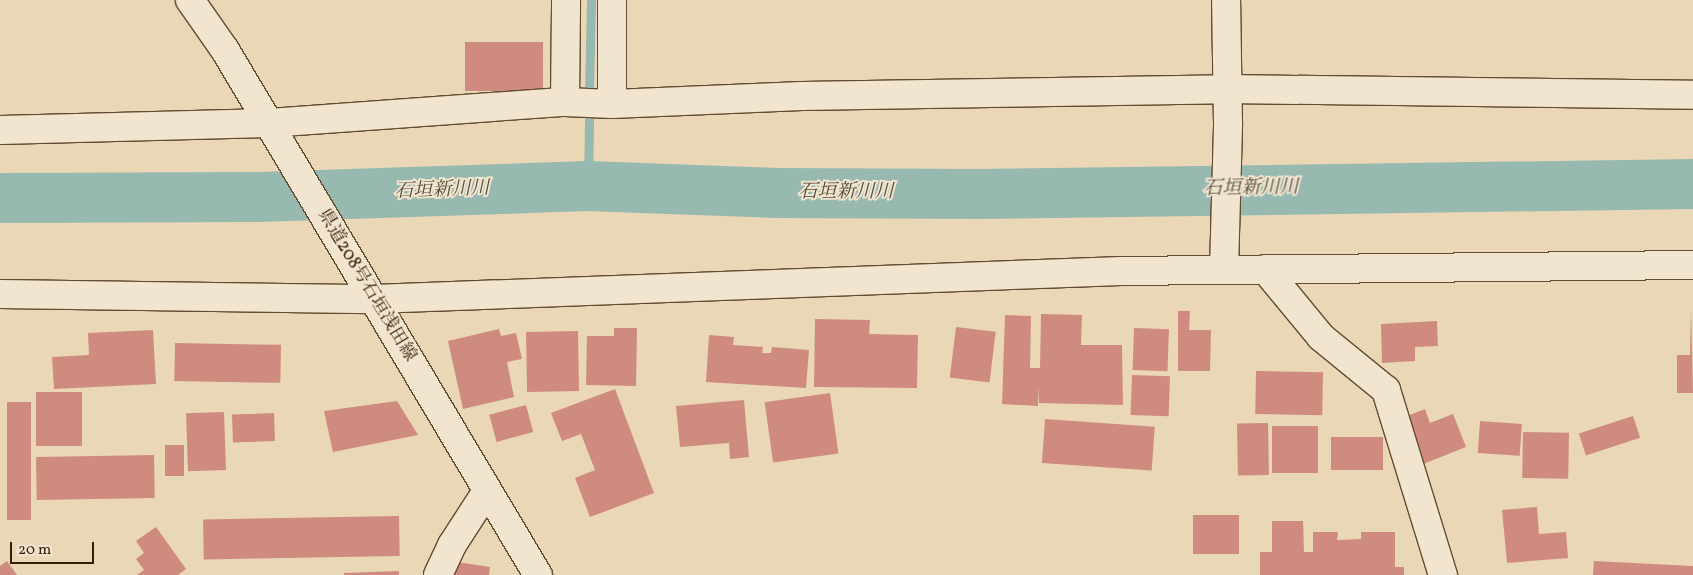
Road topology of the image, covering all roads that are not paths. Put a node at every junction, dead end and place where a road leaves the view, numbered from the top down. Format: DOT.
graph roads {
  1 [pos="190,0"];
  2 [pos="566,0"];
  3 [pos="612,0"];
  4 [pos="1226,0"];
  5 [pos="1226,89"];
  6 [pos="1693,95"];
  7 [pos="565,102"];
  8 [pos="612,104"];
  9 [pos="269,123"];
  10 [pos="0,130"];
  11 [pos="1693,265"];
  12 [pos="1265,269"];
  13 [pos="1224,270"];
  14 [pos="0,294"];
  15 [pos="374,299"];
  16 [pos="487,491"];
  17 [pos="438,575"];
  18 [pos="538,575"];
  19 [pos="1442,575"];
  1 -- 9 [label="street, 県道208号石垣浅田線"];
  2 -- 7 [label="street"];
  3 -- 8 [label="street"];
  4 -- 5 [label="street"];
  5 -- 6 [label="street"];
  5 -- 8 [label="street"];
  5 -- 13 [label="street"];
  7 -- 8 [label="street"];
  7 -- 9 [label="street"];
  9 -- 10 [label="street"];
  9 -- 15 [label="street, 県道208号石垣浅田線"];
  11 -- 12 [label="street"];
  12 -- 13 [label="street"];
  12 -- 19 [label="street"];
  13 -- 15 [label="street"];
  14 -- 15 [label="street"];
  15 -- 16 [label="street, 県道208号石垣浅田線"];
  16 -- 17 [label="street"];
  16 -- 18 [label="street, 県道208号石垣浅田線"];
}
